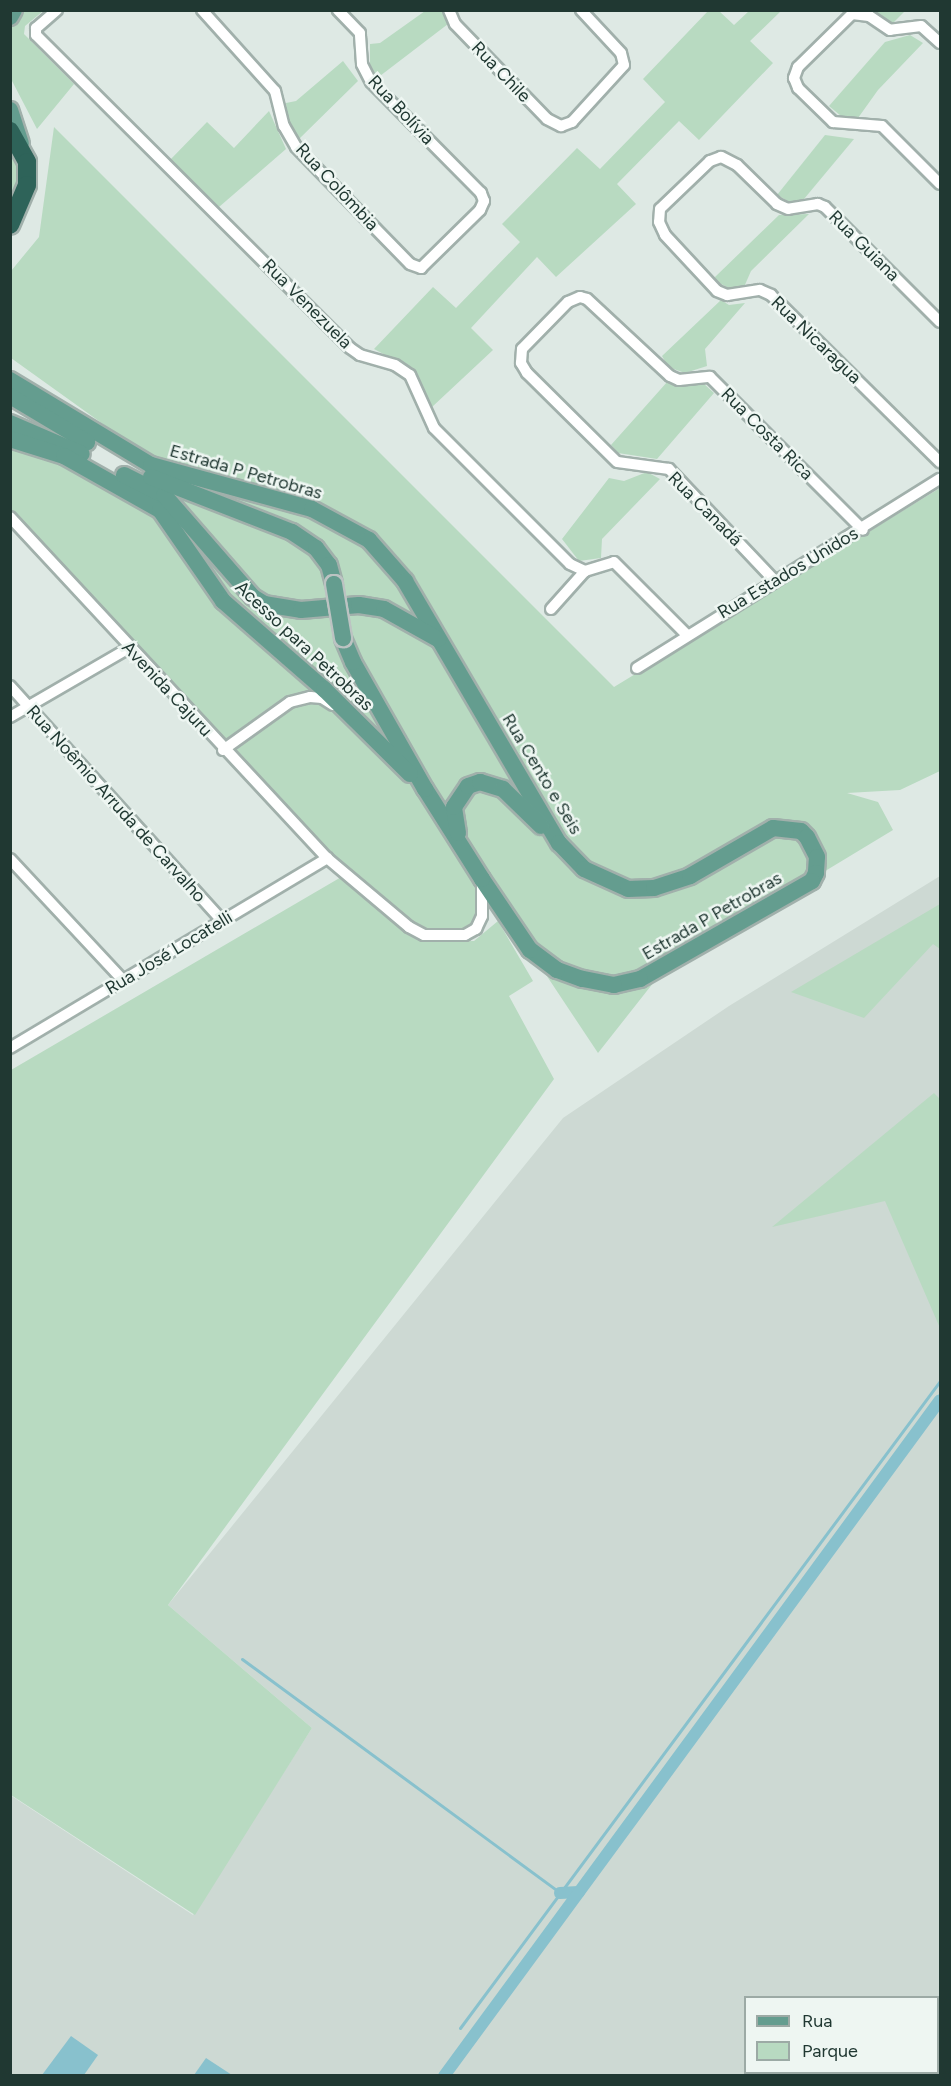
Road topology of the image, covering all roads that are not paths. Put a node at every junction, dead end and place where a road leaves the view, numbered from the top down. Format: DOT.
graph roads {
  1 [pos="14,10"];
  2 [pos="57,10"];
  3 [pos="202,10"];
  4 [pos="338,10"];
  5 [pos="449,10"];
  6 [pos="581,10"];
  7 [pos="10,17"];
  8 [pos="940,43"];
  9 [pos="10,110"];
  10 [pos="10,131"];
  11 [pos="721,157"];
  12 [pos="27,162"];
  13 [pos="940,184"];
  14 [pos="484,201"];
  15 [pos="10,225"];
  16 [pos="580,297"];
  17 [pos="940,322"];
  18 [pos="10,380"];
  19 [pos="10,396"];
  20 [pos="10,423"];
  21 [pos="10,439"];
  22 [pos="940,462"];
  23 [pos="940,479"];
  24 [pos="10,517"];
  25 [pos="862,530"];
  26 [pos="585,571"];
  27 [pos="774,580"];
  28 [pos="551,609"];
  29 [pos="686,634"];
  30 [pos="439,639"];
  31 [pos="129,648"];
  32 [pos="636,668"];
  33 [pos="10,686"];
  34 [pos="28,706"];
  35 [pos="10,717"];
  36 [pos="356,720"];
  37 [pos="223,750"];
  38 [pos="425,789"];
  39 [pos="459,838"];
  40 [pos="559,843"];
  41 [pos="327,858"];
  42 [pos="10,859"];
  43 [pos="482,879"];
  44 [pos="812,881"];
  45 [pos="222,921"];
  46 [pos="530,950"];
  47 [pos="123,980"];
  48 [pos="10,1033"];
  49 [pos="15,1045"];
  1 -- 7 [label="main road"];
  2 -- 26 [label="street, Rua Venezuela"];
  3 -- 14 [label="street, Rua Colômbia"];
  4 -- 14 [label="street, Rua Bolívia"];
  5 -- 6 [label="street, Rua Chile"];
  8 -- 13 [label="street"];
  9 -- 12 [label="main road"];
  10 -- 12 [label="highway"];
  11 -- 17 [label="street, Rua Guiana"];
  11 -- 22 [label="street, Rua Nicaragua"];
  12 -- 15 [label="highway"];
  16 -- 25 [label="street, Rua Costa Rica"];
  16 -- 27 [label="street, Rua Canadá"];
  18 -- 30 [label="main road, Estrada P Petrobras"];
  19 -- 38 [label="main road, Acesso para Petrobras, bridge"];
  20 -- 30 [label="main road"];
  21 -- 36 [label="main road, Acesso para Petrobras"];
  23 -- 25 [label="street, Rua Estados Unidos"];
  24 -- 31 [label="street, Avenida Cajuru"];
  25 -- 27 [label="street, Rua Estados Unidos"];
  26 -- 28 [label="street"];
  26 -- 29 [label="street"];
  27 -- 29 [label="street, Rua Estados Unidos"];
  29 -- 32 [label="street, Rua Estados Unidos"];
  30 -- 40 [label="main road, Rua Cento e Seis"];
  31 -- 34 [label="street"];
  31 -- 37 [label="street, Avenida Cajuru"];
  33 -- 34 [label="street, Rua Noêmio Arruda de Carvalho"];
  34 -- 35 [label="street"];
  34 -- 45 [label="street, Rua Noêmio Arruda de Carvalho"];
  36 -- 37 [label="street"];
  36 -- 38 [label="main road, Acesso para Petrobras"];
  37 -- 41 [label="street, Avenida Cajuru"];
  38 -- 39 [label="main road, Acesso para Petrobras"];
  39 -- 40 [label="main road"];
  39 -- 43 [label="main road, Acesso para Petrobras"];
  40 -- 44 [label="main road, Rua Cento e Seis"];
  41 -- 43 [label="street, Avenida Cajuru"];
  41 -- 45 [label="street, Rua José Locatelli"];
  42 -- 47 [label="street"];
  43 -- 46 [label="main road, Acesso para Petrobras"];
  44 -- 46 [label="main road, Estrada P Petrobras"];
  45 -- 47 [label="street, Rua José Locatelli"];
  47 -- 49 [label="street, Rua José Locatelli"];
  48 -- 49 [label="street"];
}
